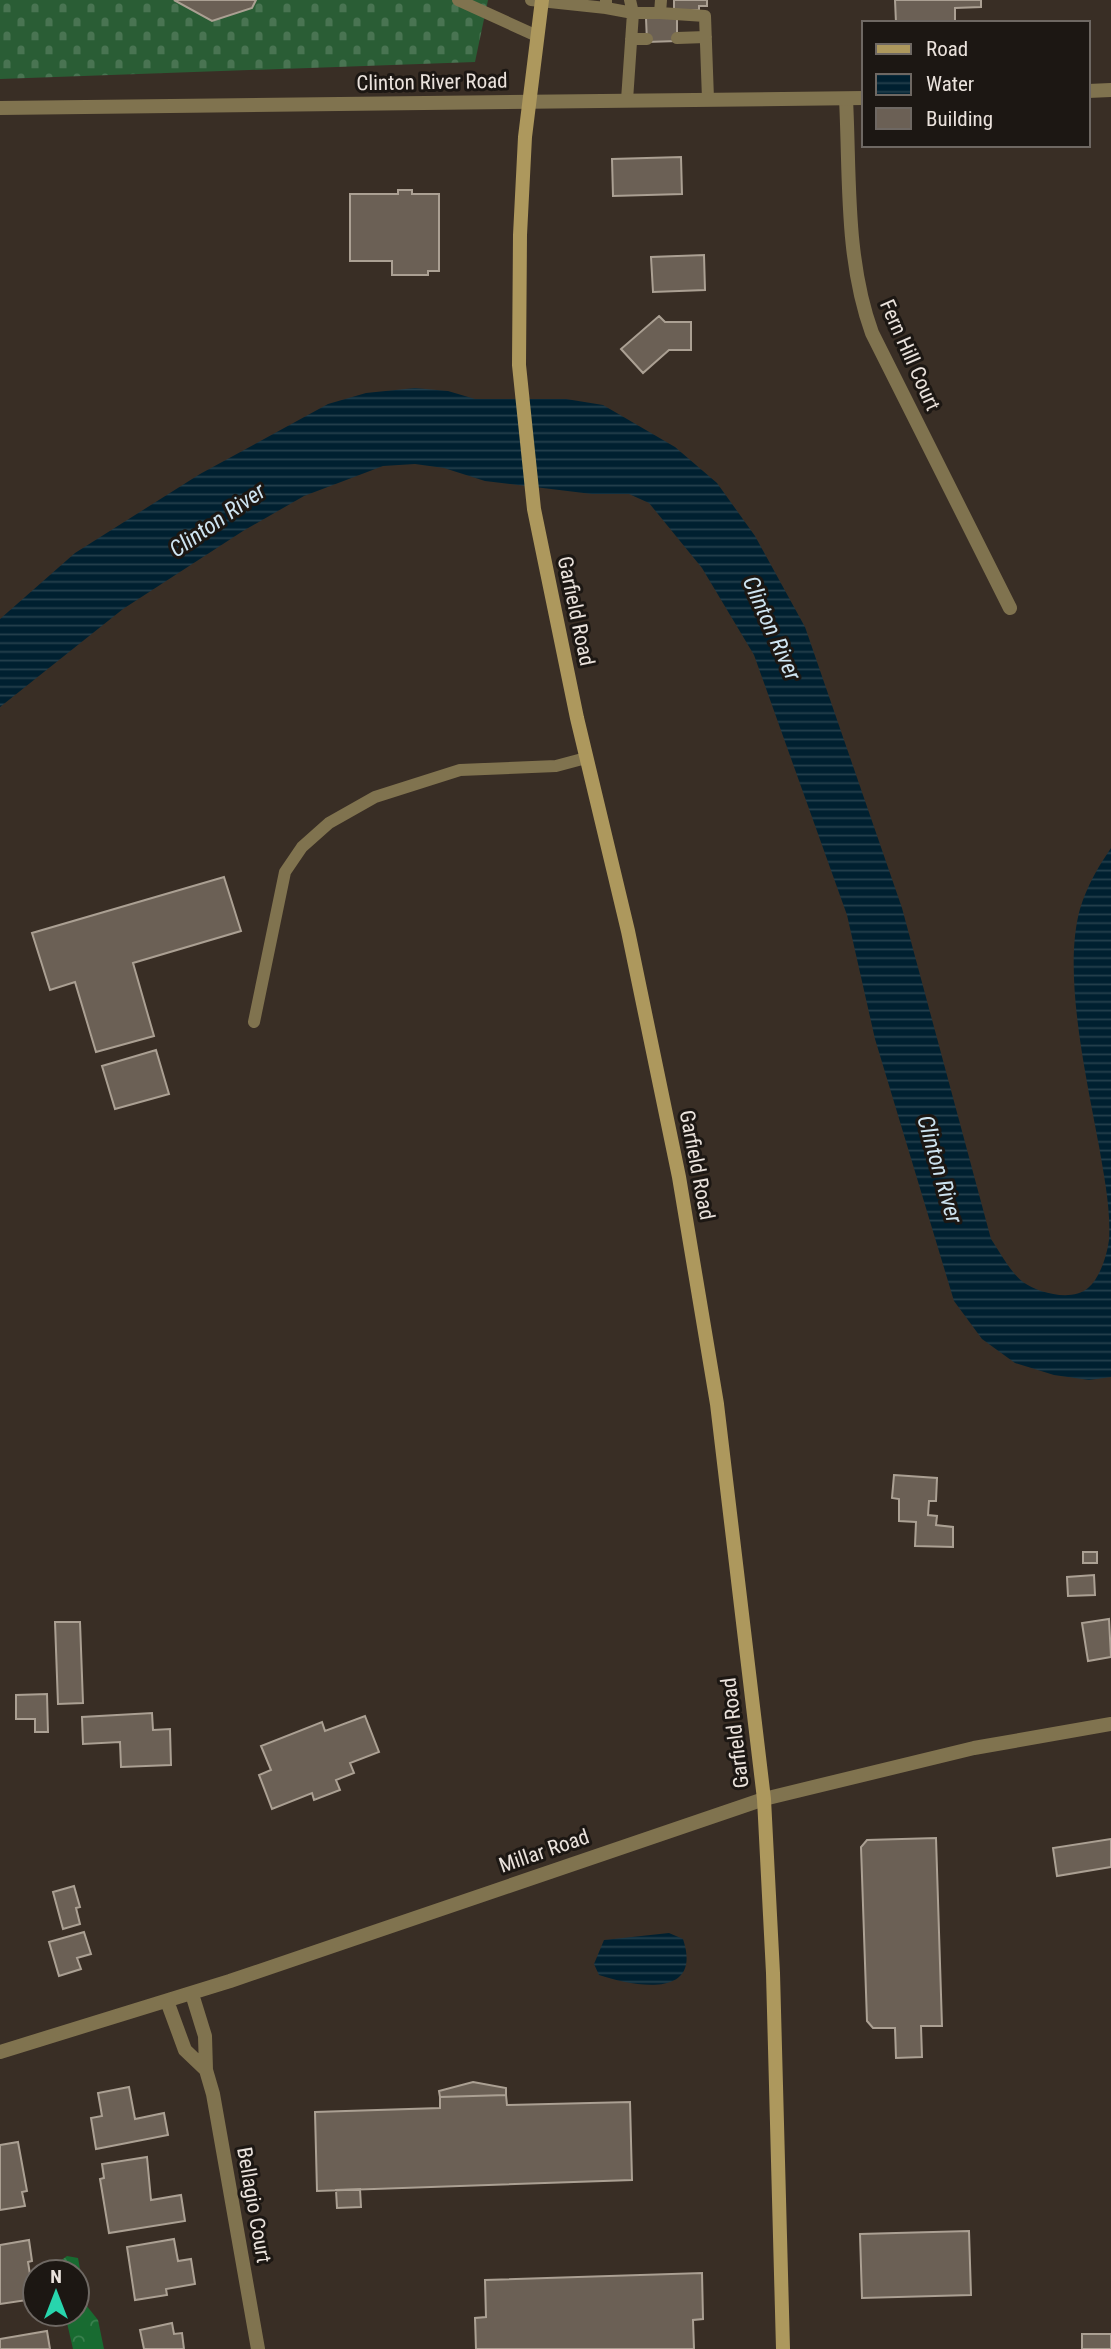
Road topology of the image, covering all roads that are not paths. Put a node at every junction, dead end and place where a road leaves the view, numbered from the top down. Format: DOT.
graph roads {
  1 [pos="458,0"];
  2 [pos="630,0"];
  3 [pos="538,1"];
  4 [pos="606,4"];
  5 [pos="660,6"];
  6 [pos="633,13"];
  7 [pos="537,36"];
  8 [pos="706,37"];
  9 [pos="677,38"];
  10 [pos="631,39"];
  11 [pos="647,39"];
  12 [pos="1111,90"];
  13 [pos="1090,91"];
  14 [pos="862,98"];
  15 [pos="708,99"];
  16 [pos="846,99"];
  17 [pos="627,100"];
  18 [pos="528,102"];
  19 [pos="0,108"];
  20 [pos="1010,608"];
  21 [pos="586,758"];
  22 [pos="254,1021"];
  23 [pos="1111,1724"];
  24 [pos="764,1799"];
  25 [pos="192,1994"];
  26 [pos="167,2001"];
  27 [pos="0,2052"];
  28 [pos="206,2070"];
  29 [pos="258,2349"];
  30 [pos="783,2349"];
  1 -- 7 [label="lane"];
  2 -- 6 [label="lane"];
  3 -- 4 [label="lane"];
  3 -- 7 [label="main road, Garfield Road"];
  4 -- 6 [label="lane"];
  5 -- 6 [label="lane"];
  5 -- 8 [label="lane"];
  6 -- 10 [label="lane"];
  7 -- 18 [label="main road, Garfield Road"];
  8 -- 9 [label="lane"];
  8 -- 15 [label="lane"];
  10 -- 11 [label="lane"];
  10 -- 17 [label="lane"];
  12 -- 13 [label="street"];
  14 -- 16 [label="street, Clinton River Road"];
  15 -- 16 [label="street, Clinton River Road"];
  15 -- 17 [label="street, Clinton River Road"];
  16 -- 20 [label="street, Fern Hill Court"];
  17 -- 18 [label="street, Clinton River Road"];
  18 -- 19 [label="street, Clinton River Road"];
  18 -- 21 [label="main road, Garfield Road"];
  21 -- 22 [label="lane"];
  21 -- 24 [label="main road, Garfield Road"];
  23 -- 24 [label="street, Millar Road"];
  24 -- 25 [label="street, Millar Road"];
  24 -- 30 [label="main road, Garfield Road"];
  25 -- 26 [label="street, Millar Road"];
  25 -- 28 [label="street, Bellagio Court"];
  26 -- 27 [label="street, Millar Road"];
  26 -- 28 [label="street, Bellagio Court"];
  28 -- 29 [label="street, Bellagio Court"];
}
